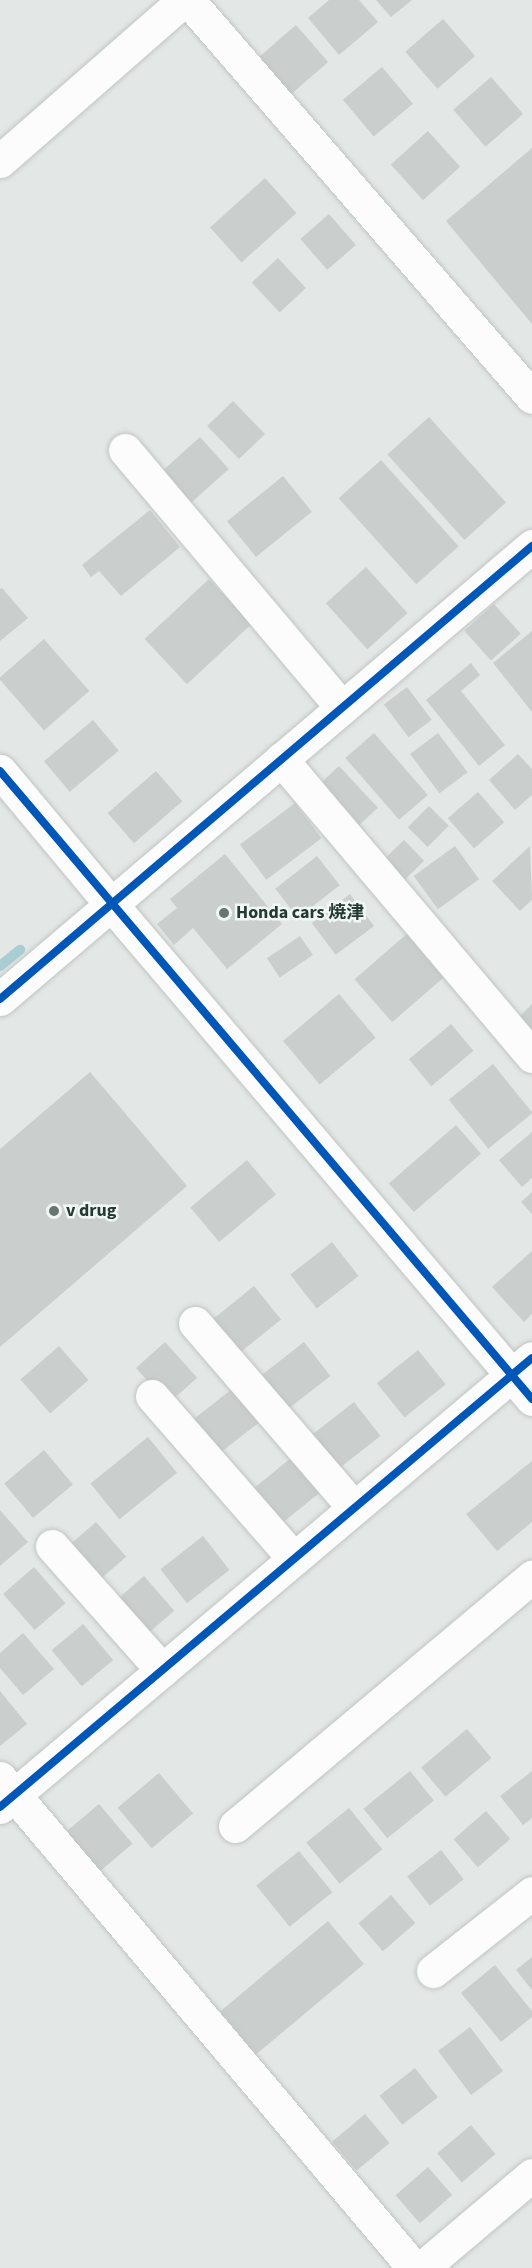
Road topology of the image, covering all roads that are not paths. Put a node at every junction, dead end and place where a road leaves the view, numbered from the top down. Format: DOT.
graph roads {
  1 [pos="186,0"];
  2 [pos="0,161"];
  3 [pos="532,397"];
  4 [pos="125,450"];
  5 [pos="532,546"];
  6 [pos="342,708"];
  7 [pos="281,759"];
  8 [pos="0,771"];
  9 [pos="111,904"];
  10 [pos="0,999"];
  11 [pos="532,1056"];
  12 [pos="195,1323"];
  13 [pos="525,1377"];
  14 [pos="152,1396"];
  15 [pos="354,1508"];
  16 [pos="52,1546"];
  17 [pos="294,1559"];
  18 [pos="532,1577"];
  19 [pos="162,1670"];
  20 [pos="5,1793"];
  21 [pos="235,1826"];
  22 [pos="532,1893"];
  23 [pos="433,1971"];
  24 [pos="532,2175"];
  25 [pos="414,2268"];
  26 [pos="422,2268"];
  1 -- 2 [label="street"];
  1 -- 3 [label="street"];
  4 -- 6 [label="street"];
  5 -- 6 [label="street"];
  6 -- 7 [label="street"];
  7 -- 9 [label="street"];
  7 -- 11 [label="street"];
  8 -- 9 [label="street"];
  9 -- 10 [label="street"];
  9 -- 13 [label="street"];
  12 -- 15 [label="street"];
  13 -- 15 [label="street"];
  14 -- 17 [label="street"];
  15 -- 17 [label="street"];
  16 -- 19 [label="street"];
  17 -- 19 [label="street"];
  18 -- 21 [label="street"];
  19 -- 20 [label="street"];
  20 -- 25 [label="street"];
  22 -- 23 [label="street"];
  24 -- 26 [label="street"];
}
